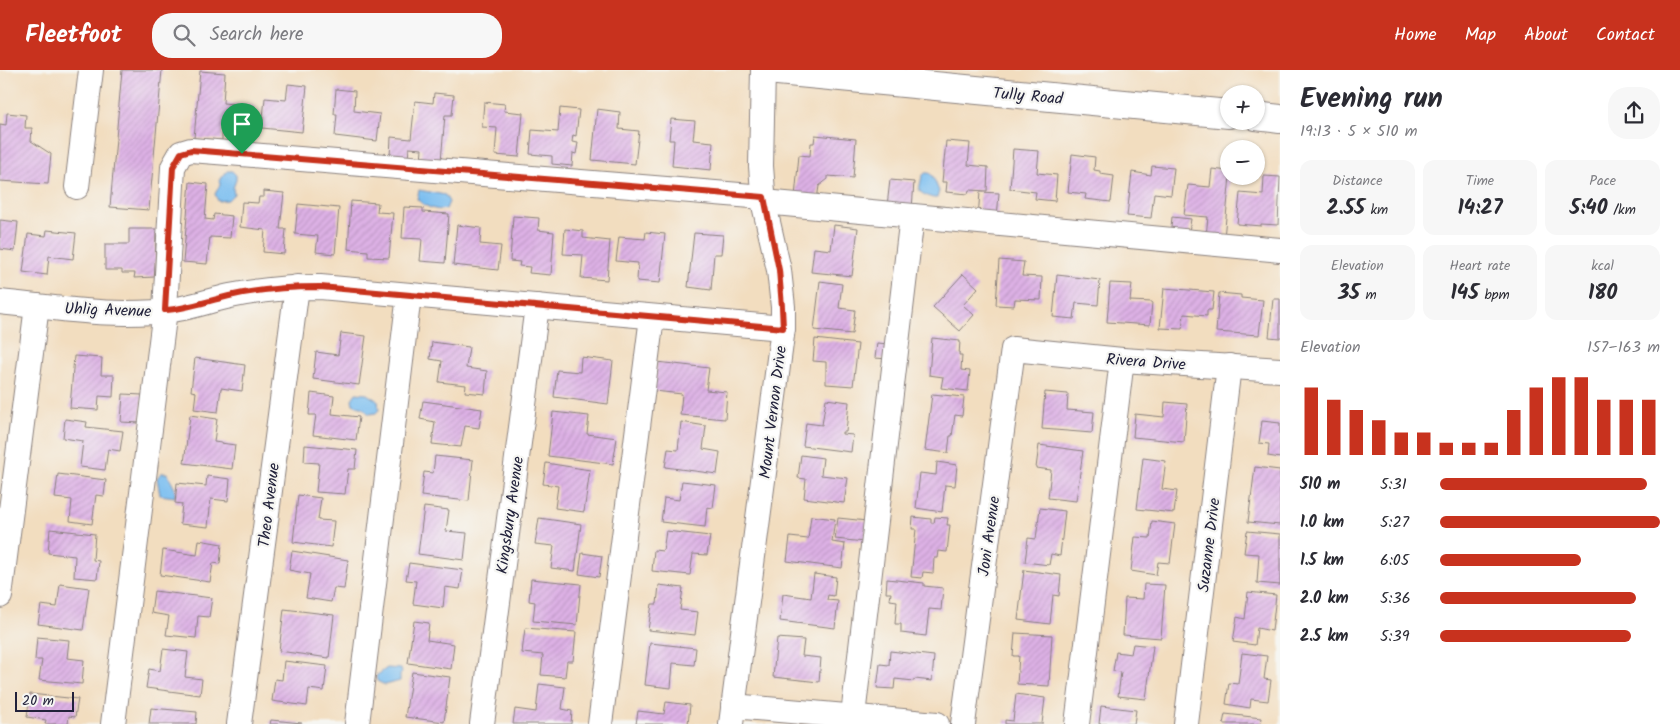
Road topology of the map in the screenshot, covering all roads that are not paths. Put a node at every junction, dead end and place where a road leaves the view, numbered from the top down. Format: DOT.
graph roads {
  1 [pos="91,70"];
  2 [pos="765,70"];
  3 [pos="1220,113"];
  4 [pos="1265,117"];
  5 [pos="1280,119"];
  6 [pos="77,187"];
  7 [pos="764,199"];
  8 [pos="912,216"];
  9 [pos="1280,250"];
  10 [pos="296,287"];
  11 [pos="409,295"];
  12 [pos="0,302"];
  13 [pos="37,306"];
  14 [pos="537,306"];
  15 [pos="165,310"];
  16 [pos="652,317"];
  17 [pos="783,328"];
  18 [pos="1013,349"];
  19 [pos="1122,360"];
  20 [pos="1229,366"];
  21 [pos="1280,370"];
  22 [pos="0,596"];
  23 [pos="732,715"];
  24 [pos="853,720"];
  25 [pos="113,724"];
  26 [pos="239,724"];
  27 [pos="357,724"];
  28 [pos="482,724"];
  29 [pos="600,724"];
  30 [pos="937,724"];
  31 [pos="963,724"];
  32 [pos="1077,724"];
  33 [pos="1186,724"];
  1 -- 6 [label="street"];
  2 -- 3 [label="main road, Tully Road"];
  2 -- 7 [label="street, Mount Vernon Drive"];
  4 -- 5 [label="main road"];
  7 -- 8 [label="street"];
  7 -- 15 [label="street"];
  7 -- 17 [label="street, Mount Vernon Drive"];
  8 -- 9 [label="street"];
  8 -- 24 [label="street"];
  10 -- 11 [label="street, Uhlig Avenue"];
  10 -- 15 [label="street, Uhlig Avenue"];
  10 -- 26 [label="street, Theo Avenue"];
  11 -- 14 [label="street, Uhlig Avenue"];
  11 -- 27 [label="street"];
  12 -- 13 [label="street, Uhlig Avenue"];
  13 -- 15 [label="street, Uhlig Avenue"];
  13 -- 22 [label="street"];
  14 -- 16 [label="street, Uhlig Avenue"];
  14 -- 28 [label="street, Kingsbury Avenue"];
  15 -- 25 [label="street"];
  16 -- 17 [label="street, Uhlig Avenue"];
  16 -- 29 [label="street"];
  17 -- 23 [label="street, Mount Vernon Drive"];
  18 -- 19 [label="street, Rivera Drive"];
  18 -- 31 [label="street, Joni Avenue"];
  19 -- 20 [label="street, Rivera Drive"];
  19 -- 32 [label="street"];
  20 -- 21 [label="street, Rivera Drive"];
  20 -- 33 [label="street, Suzanne Drive"];
  23 -- 24 [label="street"];
  24 -- 30 [label="street"];
}
